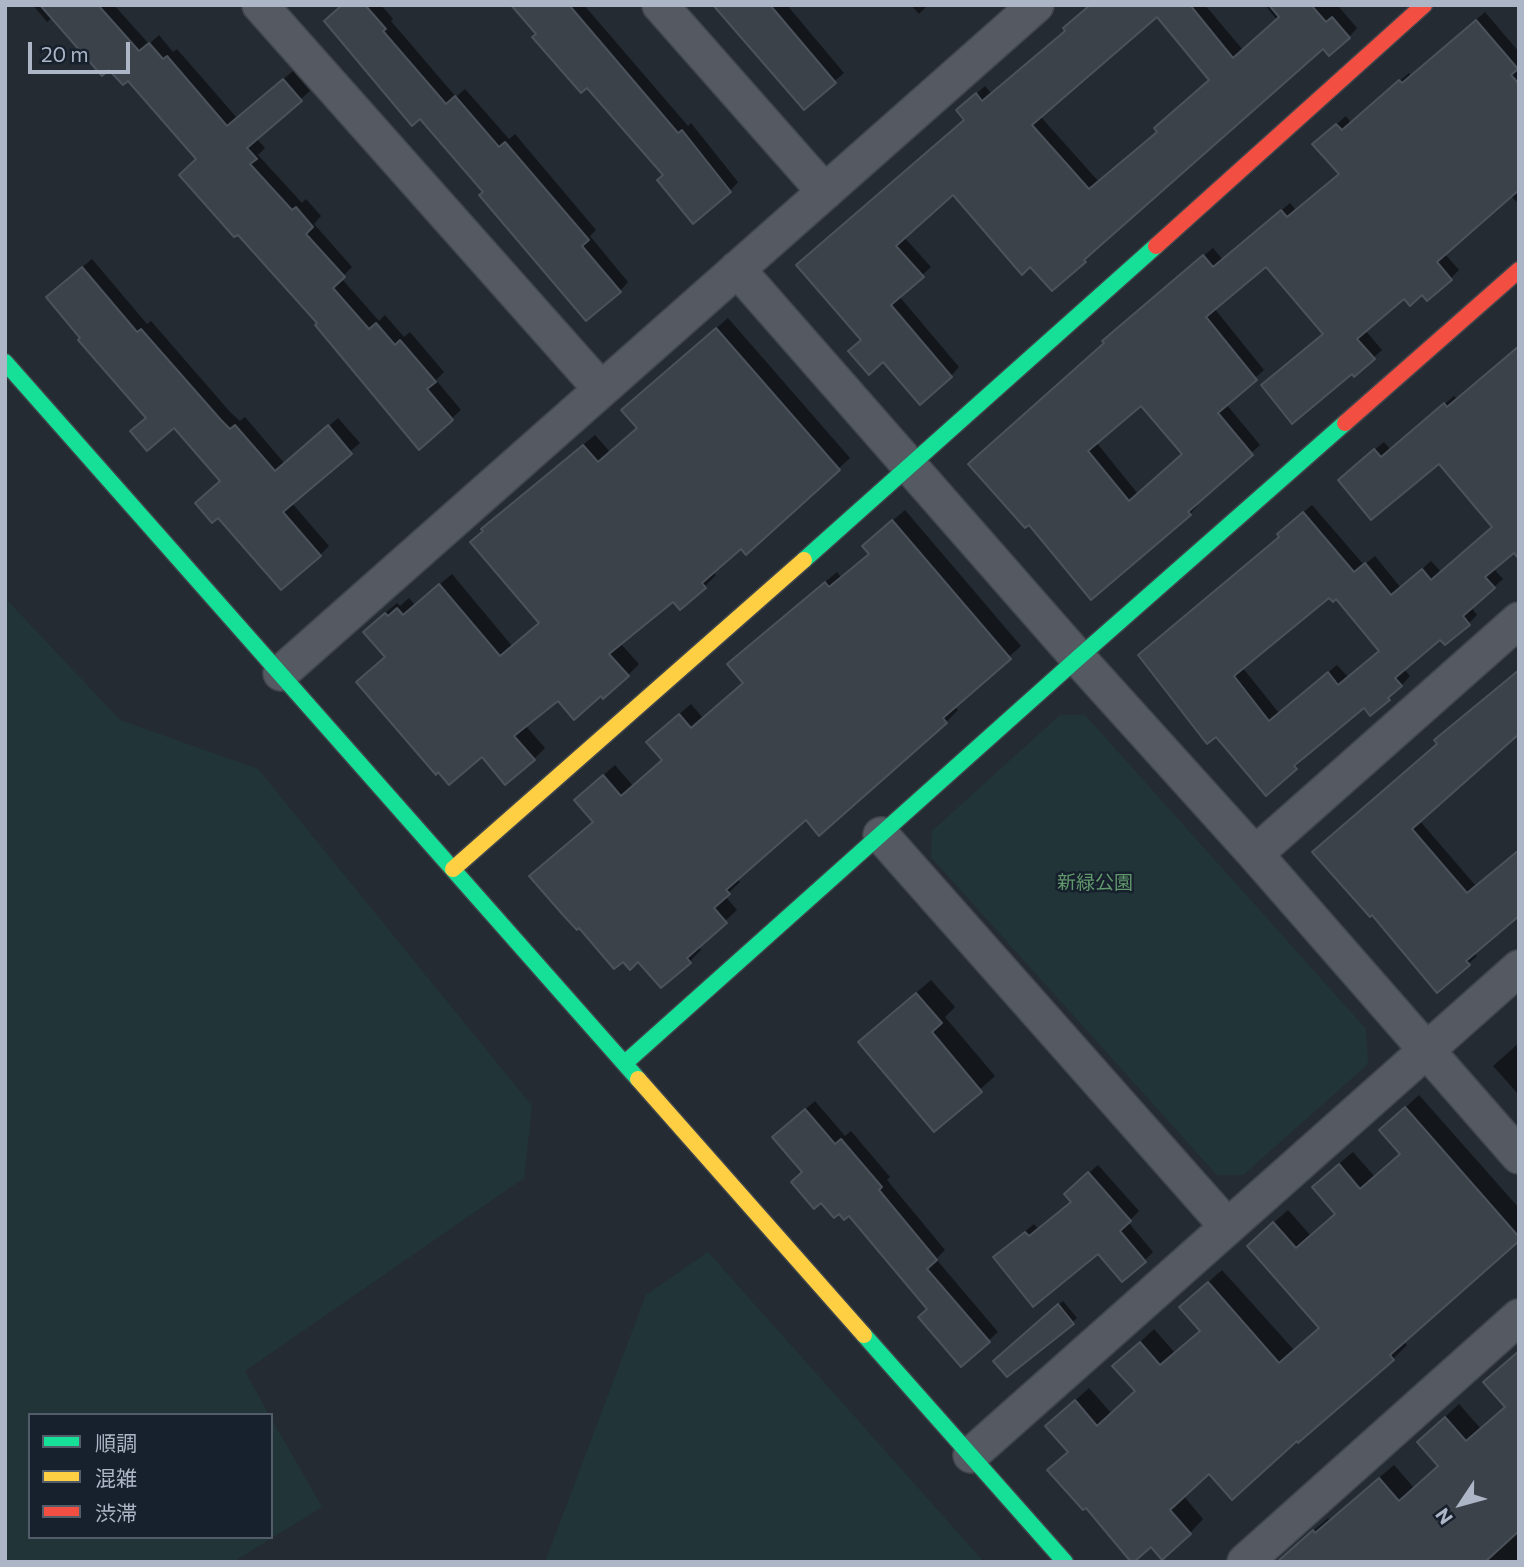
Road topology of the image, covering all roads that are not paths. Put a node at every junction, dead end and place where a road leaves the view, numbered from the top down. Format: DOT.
graph roads {
  1 [pos="260,5"];
  2 [pos="660,5"];
  3 [pos="1036,5"];
  4 [pos="1424,5"];
  5 [pos="825,192"];
  6 [pos="737,269"];
  7 [pos="1519,270"];
  8 [pos="5,362"];
  9 [pos="601,389"];
  10 [pos="910,467"];
  11 [pos="1519,620"];
  12 [pos="1078,658"];
  13 [pos="281,673"];
  14 [pos="881,835"];
  15 [pos="1255,854"];
  16 [pos="453,869"];
  17 [pos="1519,968"];
  18 [pos="1426,1051"];
  19 [pos="625,1063"];
  20 [pos="1519,1156"];
  21 [pos="1227,1226"];
  22 [pos="1519,1317"];
  23 [pos="971,1455"];
  24 [pos="1065,1562"];
  25 [pos="1245,1562"];
  1 -- 9 [label="street"];
  2 -- 5 [label="street"];
  3 -- 5 [label="street"];
  4 -- 10 [label="street"];
  5 -- 6 [label="street"];
  6 -- 9 [label="street"];
  6 -- 10 [label="street"];
  7 -- 12 [label="street"];
  8 -- 13 [label="street"];
  9 -- 13 [label="street"];
  10 -- 12 [label="street"];
  10 -- 16 [label="street"];
  11 -- 15 [label="street"];
  12 -- 14 [label="street"];
  12 -- 15 [label="street"];
  13 -- 16 [label="street"];
  14 -- 19 [label="street"];
  14 -- 21 [label="street"];
  15 -- 18 [label="street"];
  16 -- 19 [label="street"];
  17 -- 18 [label="street"];
  18 -- 20 [label="street"];
  18 -- 21 [label="street"];
  19 -- 23 [label="street"];
  21 -- 23 [label="street"];
  22 -- 25 [label="street"];
  23 -- 24 [label="street"];
}
